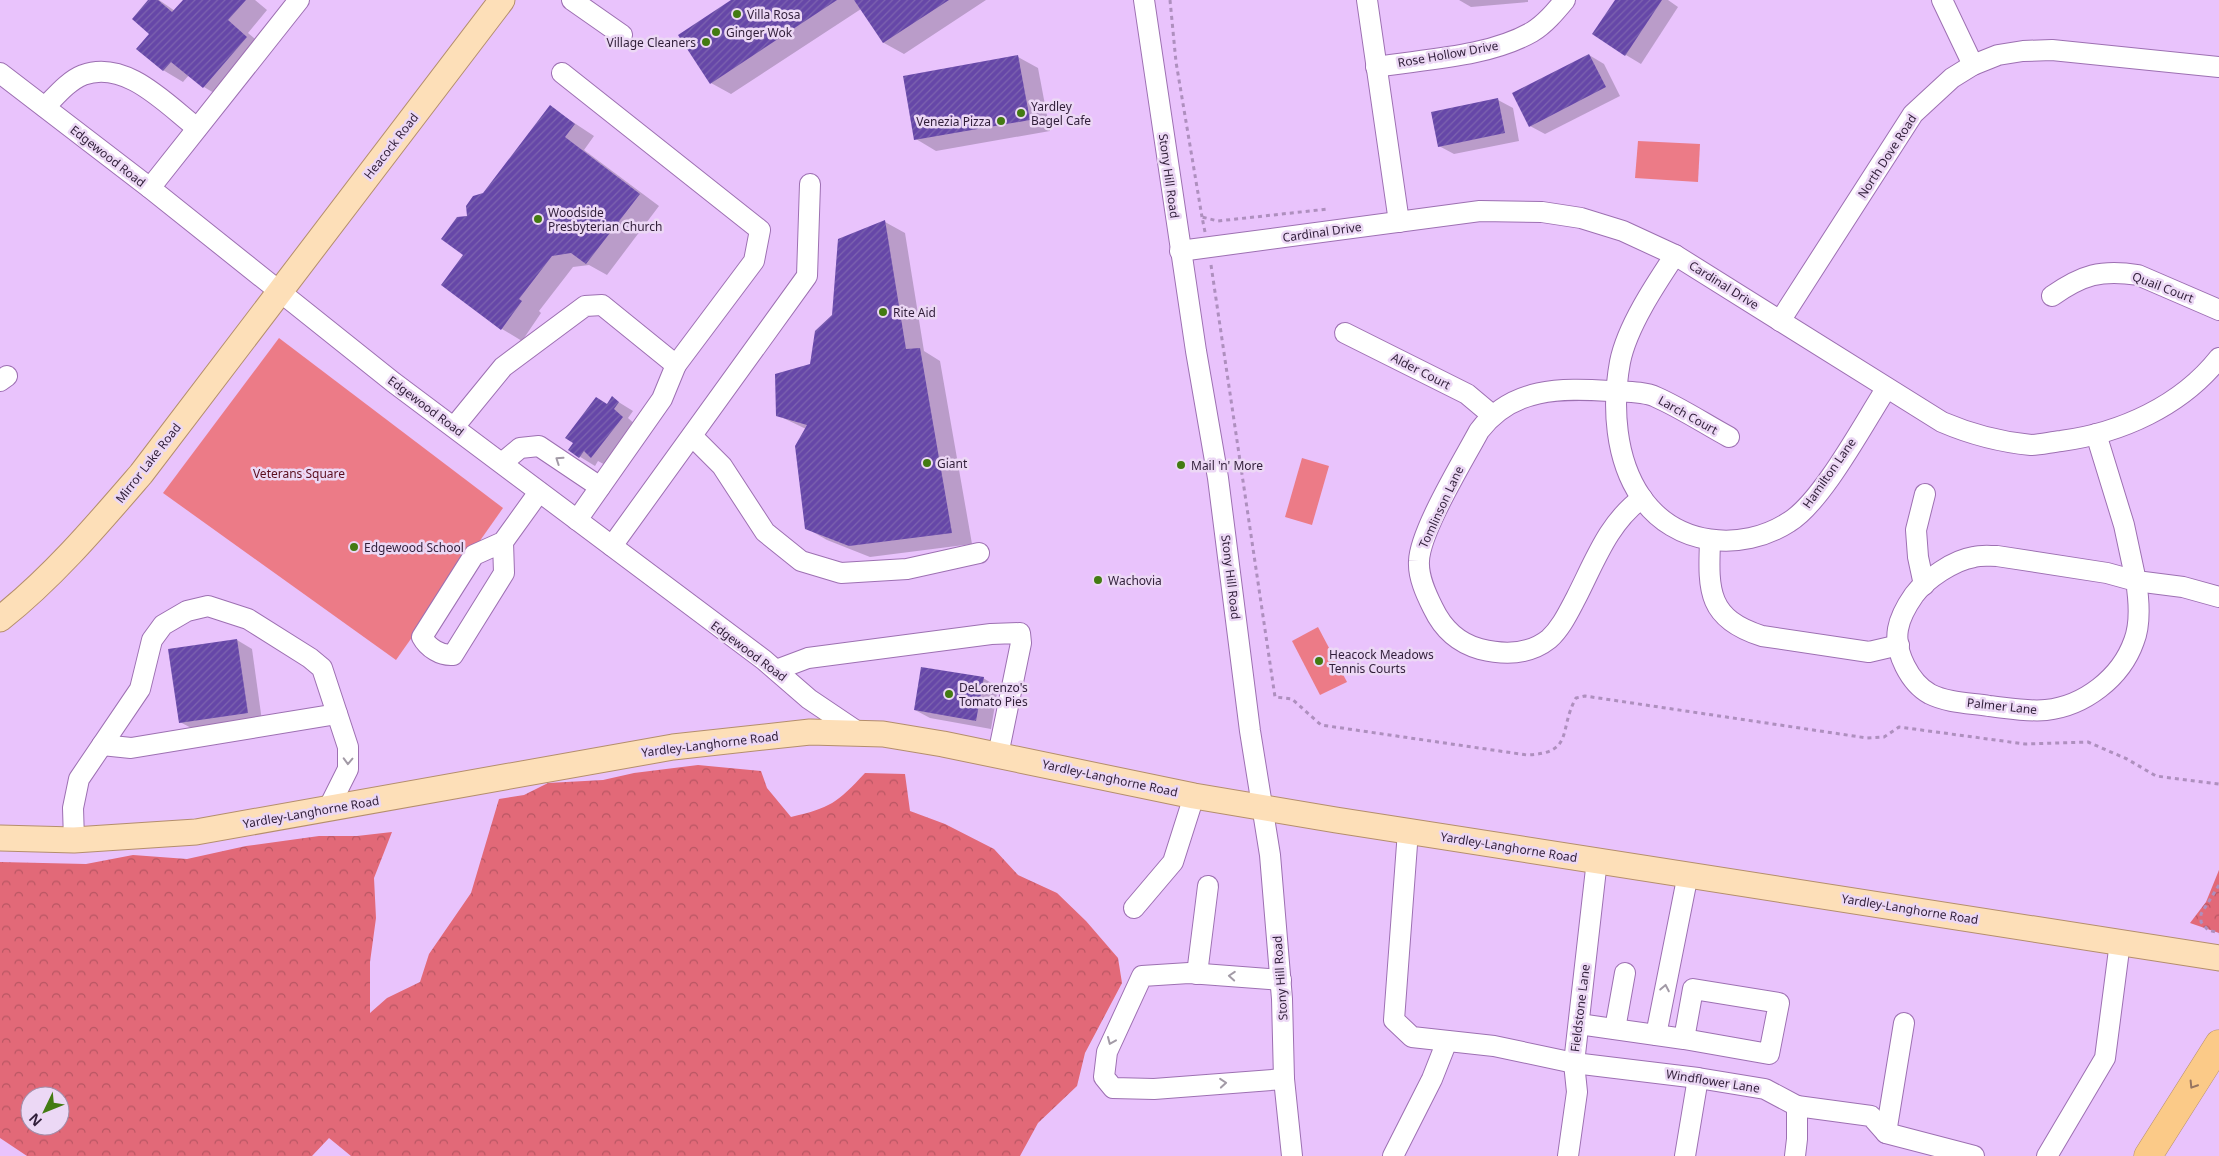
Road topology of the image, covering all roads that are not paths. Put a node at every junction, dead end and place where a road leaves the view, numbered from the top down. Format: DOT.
graph roads {
  1 [pos="299,0"];
  2 [pos="502,0"];
  3 [pos="572,0"];
  4 [pos="1144,0"];
  5 [pos="1367,0"];
  6 [pos="1565,0"];
  7 [pos="1942,0"];
  8 [pos="622,35"];
  9 [pos="1973,65"];
  10 [pos="1376,67"];
  11 [pos="2219,67"];
  12 [pos="0,73"];
  13 [pos="562,73"];
  14 [pos="45,107"];
  15 [pos="197,128"];
  16 [pos="810,184"];
  17 [pos="150,188"];
  18 [pos="1399,222"];
  19 [pos="1180,251"];
  20 [pos="1675,255"];
  21 [pos="279,291"];
  22 [pos="2052,296"];
  23 [pos="2219,310"];
  24 [pos="1780,321"];
  25 [pos="1345,333"];
  26 [pos="2219,358"];
  27 [pos="676,365"];
  28 [pos="1886,388"];
  29 [pos="1617,391"];
  30 [pos="1492,415"];
  31 [pos="454,427"];
  32 [pos="2096,434"];
  33 [pos="692,436"];
  34 [pos="1729,437"];
  35 [pos="502,463"];
  36 [pos="600,487"];
  37 [pos="539,492"];
  38 [pos="1925,494"];
  39 [pos="1642,498"];
  40 [pos="577,520"];
  41 [pos="503,542"];
  42 [pos="1710,542"];
  43 [pos="612,546"];
  44 [pos="979,554"];
  45 [pos="2136,581"];
  46 [pos="1924,585"];
  47 [pos="2219,597"];
  48 [pos="0,619"];
  49 [pos="1899,645"];
  50 [pos="776,670"];
  51 [pos="337,714"];
  52 [pos="858,732"];
  53 [pos="102,745"];
  54 [pos="998,755"];
  55 [pos="1194,796"];
  56 [pos="1262,808"];
  57 [pos="328,810"];
  58 [pos="1408,831"];
  59 [pos="0,838"];
  60 [pos="74,840"];
  61 [pos="1597,860"];
  62 [pos="1688,874"];
  63 [pos="1208,886"];
  64 [pos="1134,908"];
  65 [pos="2120,942"];
  66 [pos="2219,958"];
  67 [pos="1624,972"];
  68 [pos="1198,974"];
  69 [pos="1281,980"];
  70 [pos="1904,1023"];
  71 [pos="1579,1024"];
  72 [pos="1615,1030"];
  73 [pos="1656,1035"];
  74 [pos="1684,1040"];
  75 [pos="1447,1041"];
  76 [pos="2219,1044"];
  77 [pos="1574,1063"];
  78 [pos="1698,1078"];
  79 [pos="1284,1079"];
  80 [pos="1797,1106"];
  81 [pos="1886,1133"];
  82 [pos="1292,1156"];
  83 [pos="1393,1156"];
  84 [pos="1568,1156"];
  85 [pos="1686,1156"];
  86 [pos="1795,1156"];
  87 [pos="1974,1156"];
  88 [pos="2047,1156"];
  89 [pos="2148,1156"];
  1 -- 15 [label="street"];
  2 -- 21 [label="main road, Heacock Road"];
  3 -- 8 [label="street"];
  4 -- 19 [label="street, Stony Hill Road"];
  5 -- 10 [label="street"];
  6 -- 10 [label="street, Rose Hollow Drive"];
  7 -- 9 [label="street"];
  9 -- 11 [label="street, North Dove Road"];
  9 -- 24 [label="street, North Dove Road"];
  10 -- 18 [label="street"];
  12 -- 14 [label="street, Edgewood Road"];
  13 -- 27 [label="street"];
  14 -- 15 [label="street"];
  14 -- 17 [label="street, Edgewood Road"];
  15 -- 17 [label="street"];
  16 -- 33 [label="street"];
  17 -- 21 [label="street, Edgewood Road"];
  18 -- 19 [label="street, Cardinal Drive"];
  18 -- 20 [label="street, Cardinal Drive"];
  19 -- 56 [label="street, Stony Hill Road"];
  20 -- 24 [label="street, Cardinal Drive"];
  20 -- 29 [label="street, Hamilton Lane"];
  21 -- 31 [label="street, Edgewood Road"];
  21 -- 48 [label="main road, Mirror Lake Road"];
  22 -- 23 [label="street, Quail Court"];
  24 -- 28 [label="street, Cardinal Drive"];
  25 -- 30 [label="street, Alder Court"];
  26 -- 32 [label="street, Cardinal Drive"];
  27 -- 31 [label="street"];
  27 -- 36 [label="street"];
  28 -- 32 [label="street, Cardinal Drive"];
  28 -- 42 [label="street, Hamilton Lane"];
  29 -- 30 [label="street, Tomlinson Lane"];
  29 -- 34 [label="street, Larch Court"];
  29 -- 39 [label="street, Hamilton Lane"];
  30 -- 39 [label="street, Tomlinson Lane"];
  31 -- 35 [label="street, Edgewood Road"];
  32 -- 45 [label="street, Palmer Lane"];
  33 -- 43 [label="street"];
  33 -- 44 [label="street"];
  36 -- 35 [label="street, one-way"];
  35 -- 37 [label="street, Edgewood Road"];
  36 -- 40 [label="street"];
  37 -- 40 [label="street, Edgewood Road"];
  37 -- 41 [label="street"];
  38 -- 46 [label="street"];
  39 -- 42 [label="street, Hamilton Lane"];
  40 -- 43 [label="street, Edgewood Road"];
  41 -- 41 [label="street"];
  42 -- 49 [label="street"];
  43 -- 50 [label="street, Edgewood Road"];
  45 -- 46 [label="street, Palmer Lane"];
  45 -- 47 [label="street"];
  45 -- 49 [label="street, Palmer Lane"];
  46 -- 49 [label="street, Palmer Lane"];
  50 -- 52 [label="street, Edgewood Road"];
  50 -- 54 [label="street"];
  51 -- 53 [label="street"];
  51 -- 53 [label="street"];
  51 -- 57 [label="street, one-way"];
  52 -- 54 [label="main road, Yardley-Langhorne Road"];
  52 -- 57 [label="main road, Yardley-Langhorne Road"];
  53 -- 60 [label="street"];
  54 -- 55 [label="main road, Yardley-Langhorne Road"];
  55 -- 56 [label="main road, Yardley-Langhorne Road"];
  55 -- 64 [label="street"];
  56 -- 58 [label="main road, Yardley-Langhorne Road"];
  56 -- 69 [label="street, Stony Hill Road"];
  57 -- 60 [label="main road, Yardley-Langhorne Road"];
  58 -- 61 [label="main road, Yardley-Langhorne Road"];
  58 -- 75 [label="street, Windflower Lane"];
  59 -- 60 [label="main road, Yardley-Langhorne Road"];
  61 -- 62 [label="main road, Yardley-Langhorne Road"];
  61 -- 71 [label="street, Fieldstone Lane"];
  62 -- 65 [label="main road, Yardley-Langhorne Road"];
  73 -- 62 [label="street, one-way"];
  63 -- 68 [label="street"];
  65 -- 66 [label="main road, Yardley-Langhorne Road"];
  65 -- 88 [label="street"];
  67 -- 72 [label="street"];
  69 -- 68 [label="street, one-way"];
  68 -- 79 [label="street, one-way"];
  69 -- 79 [label="street, Stony Hill Road"];
  70 -- 81 [label="street"];
  71 -- 72 [label="street"];
  71 -- 77 [label="street, Fieldstone Lane"];
  72 -- 73 [label="street"];
  73 -- 74 [label="street"];
  74 -- 74 [label="street"];
  75 -- 77 [label="street, Windflower Lane"];
  75 -- 83 [label="street"];
  76 -- 89 [label="highway, one-way"];
  77 -- 78 [label="street, Windflower Lane"];
  77 -- 84 [label="street, Fieldstone Lane"];
  78 -- 80 [label="street, Windflower Lane"];
  78 -- 85 [label="street"];
  79 -- 82 [label="street, Stony Hill Road"];
  80 -- 81 [label="street"];
  80 -- 86 [label="street"];
  81 -- 87 [label="street"];
}
